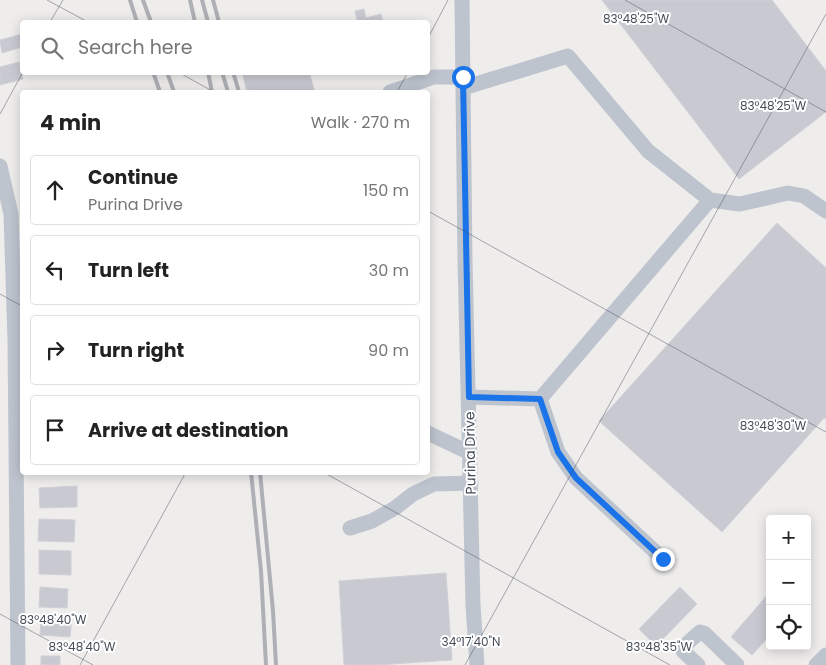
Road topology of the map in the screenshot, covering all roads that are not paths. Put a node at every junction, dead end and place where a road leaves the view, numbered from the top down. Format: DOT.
graph roads {
  1 [pos="462,0"];
  2 [pos="463,82"];
  3 [pos="396,90"];
  4 [pos="0,166"];
  5 [pos="710,200"];
  6 [pos="826,211"];
  7 [pos="7,340"];
  8 [pos="469,397"];
  9 [pos="540,399"];
  10 [pos="430,434"];
  11 [pos="470,453"];
  12 [pos="471,483"];
  13 [pos="350,528"];
  14 [pos="663,559"];
  15 [pos="826,654"];
  16 [pos="18,665"];
  17 [pos="477,665"];
  18 [pos="698,665"];
  19 [pos="737,665"];
  20 [pos="816,665"];
  1 -- 2 [label="street, Purina Drive"];
  2 -- 3 [label="street"];
  2 -- 5 [label="street"];
  2 -- 8 [label="street, Purina Drive"];
  4 -- 7 [label="street"];
  5 -- 6 [label="street"];
  5 -- 9 [label="street"];
  7 -- 16 [label="street"];
  8 -- 9 [label="street"];
  8 -- 11 [label="street, Purina Drive"];
  9 -- 14 [label="street"];
  10 -- 11 [label="street"];
  11 -- 12 [label="street, Purina Drive"];
  12 -- 13 [label="street"];
  12 -- 17 [label="street, Purina Drive"];
  15 -- 20 [label="street"];
  18 -- 19 [label="street"];
}
